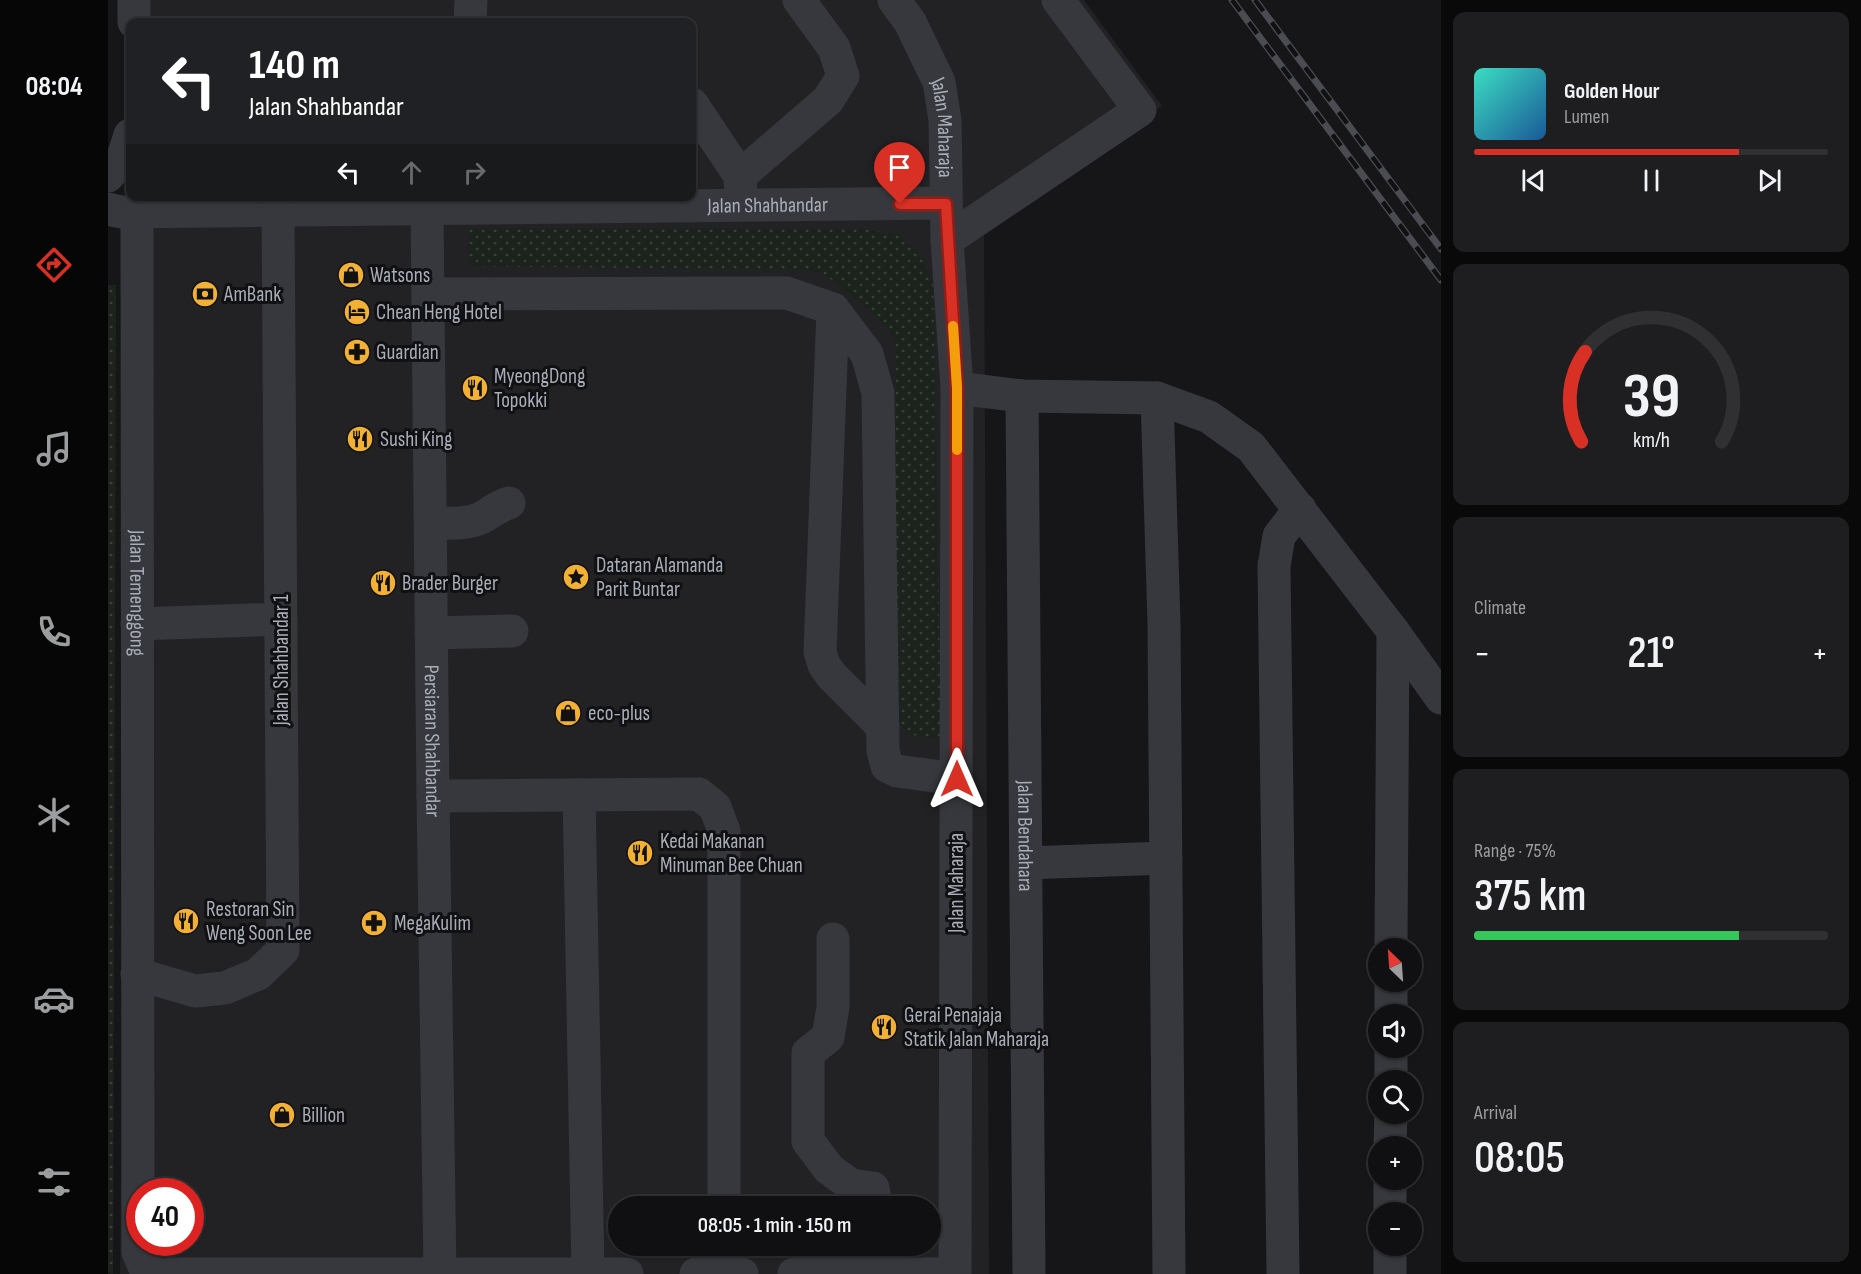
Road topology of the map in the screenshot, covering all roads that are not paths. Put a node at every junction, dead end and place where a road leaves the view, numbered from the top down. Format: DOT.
graph roads {
  1 [pos="134,0"];
  2 [pos="471,0"];
  3 [pos="799,0"];
  4 [pos="894,0"];
  5 [pos="1058,0"];
  6 [pos="134,18"];
  7 [pos="470,18"];
  8 [pos="696,111"];
  9 [pos="126,148"];
  10 [pos="108,176"];
  11 [pos="741,190"];
  12 [pos="696,192"];
  13 [pos="538,201"];
  14 [pos="946,204"];
  15 [pos="427,207"];
  16 [pos="138,209"];
  17 [pos="278,209"];
  18 [pos="947,240"];
  19 [pos="428,294"];
  20 [pos="833,309"];
  21 [pos="957,388"];
  22 [pos="1022,396"];
  23 [pos="1157,398"];
  24 [pos="508,503"];
  25 [pos="1300,509"];
  26 [pos="431,523"];
  27 [pos="281,619"];
  28 [pos="137,624"];
  29 [pos="512,631"];
  30 [pos="1393,631"];
  31 [pos="431,633"];
  32 [pos="1441,698"];
  33 [pos="883,727"];
  34 [pos="957,779"];
  35 [pos="579,795"];
  36 [pos="433,796"];
  37 [pos="1166,858"];
  38 [pos="1026,863"];
  39 [pos="1391,938"];
  40 [pos="833,939"];
  41 [pos="137,974"];
  42 [pos="724,1196"];
  43 [pos="874,1196"];
  44 [pos="724,1256"];
  45 [pos="884,1256"];
  46 [pos="1390,1256"];
  47 [pos="156,1274"];
  48 [pos="170,1274"];
  49 [pos="341,1274"];
  50 [pos="440,1274"];
  51 [pos="588,1274"];
  52 [pos="627,1274"];
  53 [pos="696,1274"];
  54 [pos="724,1274"];
  55 [pos="742,1274"];
  56 [pos="794,1274"];
  57 [pos="886,1274"];
  58 [pos="946,1274"];
  59 [pos="955,1274"];
  60 [pos="1029,1274"];
  61 [pos="1169,1274"];
  62 [pos="1283,1274"];
  63 [pos="1390,1274"];
  1 -- 6 [label="street"];
  2 -- 7 [label="street"];
  3 -- 11 [label="street"];
  4 -- 14 [label="street, Jalan Maharaja"];
  5 -- 18 [label="street"];
  8 -- 11 [label="street"];
  9 -- 10 [label="street"];
  11 -- 12 [label="street, Jalan Shahbandar"];
  11 -- 14 [label="street, Jalan Shahbandar"];
  13 -- 15 [label="street, Jalan Shahbandar"];
  14 -- 18 [label="street, Jalan Maharaja"];
  15 -- 17 [label="street, Jalan Shahbandar"];
  15 -- 19 [label="street, Persiaran Shahbandar"];
  16 -- 17 [label="street, Jalan Shahbandar"];
  16 -- 28 [label="street, Jalan Temenggong"];
  17 -- 27 [label="street, Jalan Shahbandar 1"];
  18 -- 21 [label="street, Jalan Maharaja"];
  19 -- 20 [label="street"];
  19 -- 26 [label="street, Persiaran Shahbandar"];
  20 -- 33 [label="street"];
  20 -- 33 [label="street"];
  21 -- 22 [label="street"];
  21 -- 34 [label="street, Jalan Maharaja"];
  22 -- 23 [label="street"];
  22 -- 38 [label="street, Jalan Bendahara"];
  23 -- 25 [label="street"];
  23 -- 37 [label="street"];
  24 -- 26 [label="street"];
  25 -- 30 [label="street"];
  25 -- 62 [label="street"];
  26 -- 31 [label="street, Persiaran Shahbandar"];
  27 -- 28 [label="street"];
  27 -- 41 [label="street, Jalan Shahbandar 1"];
  28 -- 41 [label="street, Jalan Temenggong"];
  29 -- 31 [label="street"];
  30 -- 32 [label="street"];
  30 -- 39 [label="street"];
  31 -- 36 [label="street, Persiaran Shahbandar"];
  33 -- 34 [label="street"];
  34 -- 59 [label="street, Jalan Maharaja"];
  35 -- 36 [label="street"];
  35 -- 42 [label="street"];
  35 -- 51 [label="street"];
  36 -- 50 [label="street, Persiaran Shahbandar"];
  37 -- 38 [label="street"];
  37 -- 61 [label="street"];
  38 -- 60 [label="street, Jalan Bendahara"];
  40 -- 43 [label="street"];
  41 -- 47 [label="street, Jalan Temenggong"];
  44 -- 54 [label="street"];
  45 -- 57 [label="street"];
  46 -- 63 [label="street"];
  48 -- 49 [label="street"];
  49 -- 50 [label="street"];
  50 -- 51 [label="street"];
  51 -- 52 [label="street"];
  53 -- 54 [label="street"];
  54 -- 55 [label="street"];
  56 -- 57 [label="street"];
  57 -- 58 [label="street"];
}
